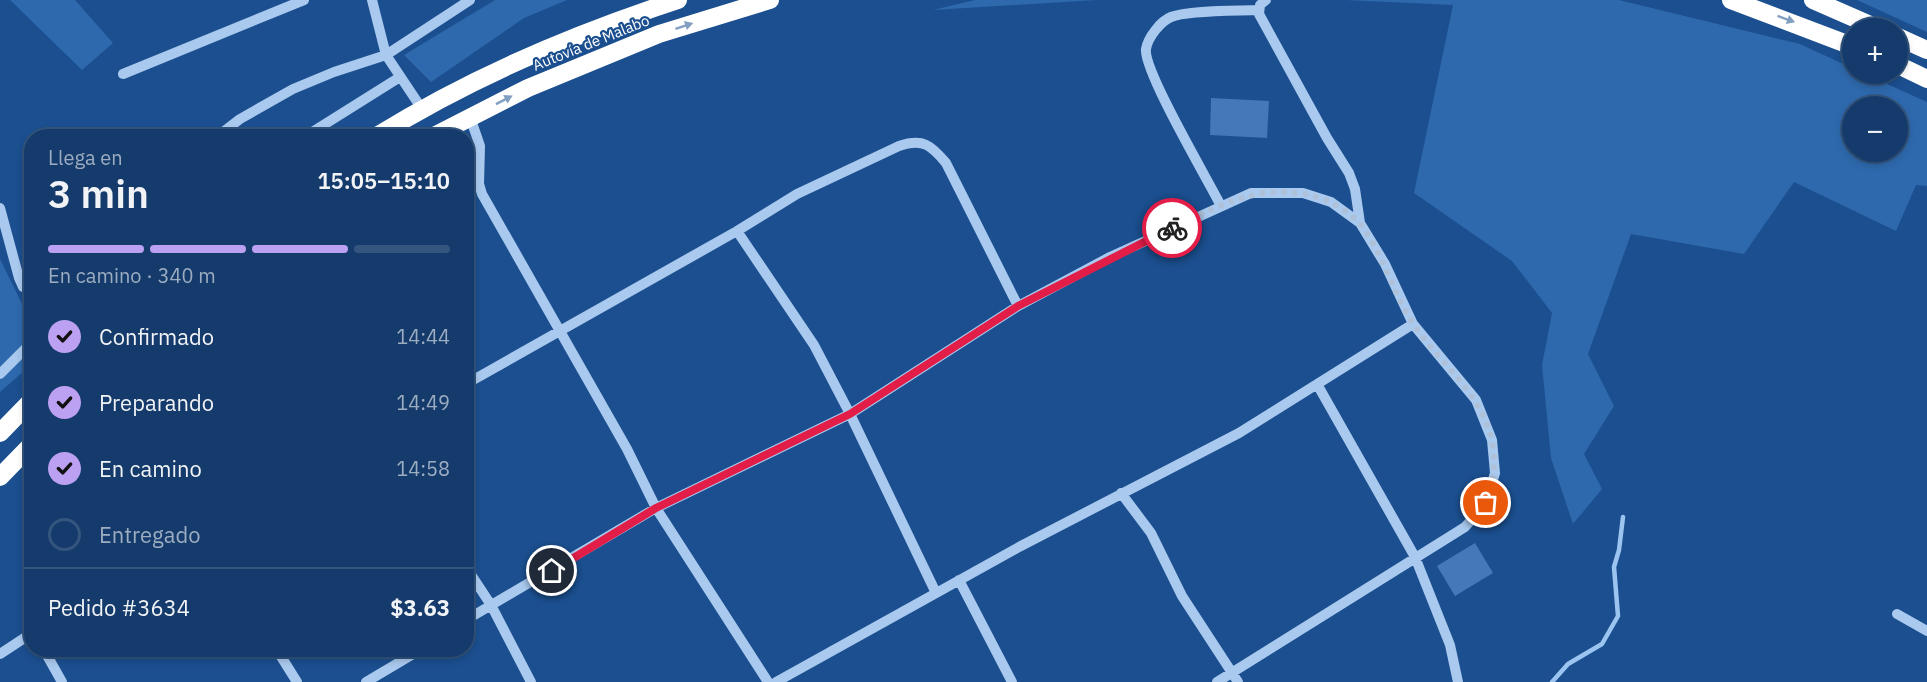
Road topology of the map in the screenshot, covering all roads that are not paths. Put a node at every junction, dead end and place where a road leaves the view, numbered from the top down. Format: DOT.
graph roads {
  1 [pos="304,0"];
  2 [pos="372,0"];
  3 [pos="470,0"];
  4 [pos="678,0"];
  5 [pos="770,0"];
  6 [pos="1266,0"];
  7 [pos="1731,0"];
  8 [pos="1813,0"];
  9 [pos="1258,10"];
  10 [pos="1854,18"];
  11 [pos="1908,41"];
  12 [pos="1842,42"];
  13 [pos="1927,50"];
  14 [pos="386,56"];
  15 [pos="1908,70"];
  16 [pos="123,74"];
  17 [pos="400,77"];
  18 [pos="1927,79"];
  19 [pos="422,109"];
  20 [pos="470,117"];
  21 [pos="227,129"];
  22 [pos="317,129"];
  23 [pos="389,129"];
  24 [pos="447,129"];
  25 [pos="1221,206"];
  26 [pos="0,208"];
  27 [pos="1360,223"];
  28 [pos="737,231"];
  29 [pos="24,287"];
  30 [pos="1018,306"];
  31 [pos="1413,324"];
  32 [pos="559,331"];
  33 [pos="24,350"];
  34 [pos="0,374"];
  35 [pos="474,379"];
  36 [pos="1317,384"];
  37 [pos="24,408"];
  38 [pos="850,414"];
  39 [pos="0,433"];
  40 [pos="24,452"];
  41 [pos="0,477"];
  42 [pos="1121,493"];
  43 [pos="656,508"];
  44 [pos="1415,557"];
  45 [pos="474,579"];
  46 [pos="959,580"];
  47 [pos="936,593"];
  48 [pos="491,605"];
  49 [pos="1897,614"];
  50 [pos="474,615"];
  51 [pos="1927,631"];
  52 [pos="24,638"];
  53 [pos="0,654"];
  54 [pos="48,657"];
  55 [pos="281,657"];
  56 [pos="408,657"];
  57 [pos="1235,678"];
  58 [pos="62,682"];
  59 [pos="297,682"];
  60 [pos="366,682"];
  61 [pos="531,682"];
  62 [pos="768,682"];
  63 [pos="776,682"];
  64 [pos="1012,682"];
  65 [pos="1217,682"];
  66 [pos="1458,682"];
  1 -- 16 [label="street"];
  2 -- 14 [label="street"];
  3 -- 14 [label="street"];
  4 -- 19 [label="highway, Autovía de Malabo"];
  20 -- 5 [label="highway, Autovía de Malabo, one-way"];
  6 -- 9 [label="street"];
  7 -- 12 [label="highway, one-way"];
  8 -- 10 [label="highway"];
  9 -- 25 [label="street"];
  9 -- 27 [label="street"];
  11 -- 13 [label="highway"];
  14 -- 17 [label="street"];
  14 -- 21 [label="street"];
  15 -- 18 [label="highway"];
  17 -- 19 [label="street"];
  17 -- 22 [label="street"];
  19 -- 23 [label="highway, Autovía de Malabo"];
  20 -- 24 [label="highway, Autovía de Malabo"];
  20 -- 32 [label="street"];
  25 -- 27 [label="street"];
  25 -- 30 [label="street"];
  26 -- 29 [label="street"];
  27 -- 31 [label="street"];
  28 -- 30 [label="street"];
  28 -- 32 [label="street"];
  28 -- 38 [label="street"];
  30 -- 38 [label="street"];
  31 -- 36 [label="street"];
  31 -- 44 [label="street"];
  32 -- 35 [label="street"];
  32 -- 43 [label="street"];
  33 -- 34 [label="street"];
  36 -- 42 [label="street"];
  36 -- 44 [label="street"];
  37 -- 39 [label="highway"];
  38 -- 43 [label="street"];
  38 -- 47 [label="street"];
  40 -- 41 [label="highway"];
  42 -- 46 [label="street"];
  42 -- 57 [label="street"];
  43 -- 48 [label="street"];
  43 -- 62 [label="street"];
  44 -- 57 [label="street"];
  44 -- 66 [label="street"];
  45 -- 48 [label="street"];
  46 -- 47 [label="street"];
  46 -- 64 [label="street"];
  47 -- 63 [label="street"];
  48 -- 50 [label="street"];
  48 -- 61 [label="street"];
  49 -- 51 [label="street"];
  52 -- 53 [label="street"];
  54 -- 58 [label="street"];
  55 -- 59 [label="street"];
  56 -- 60 [label="street"];
  57 -- 65 [label="street"];
}
